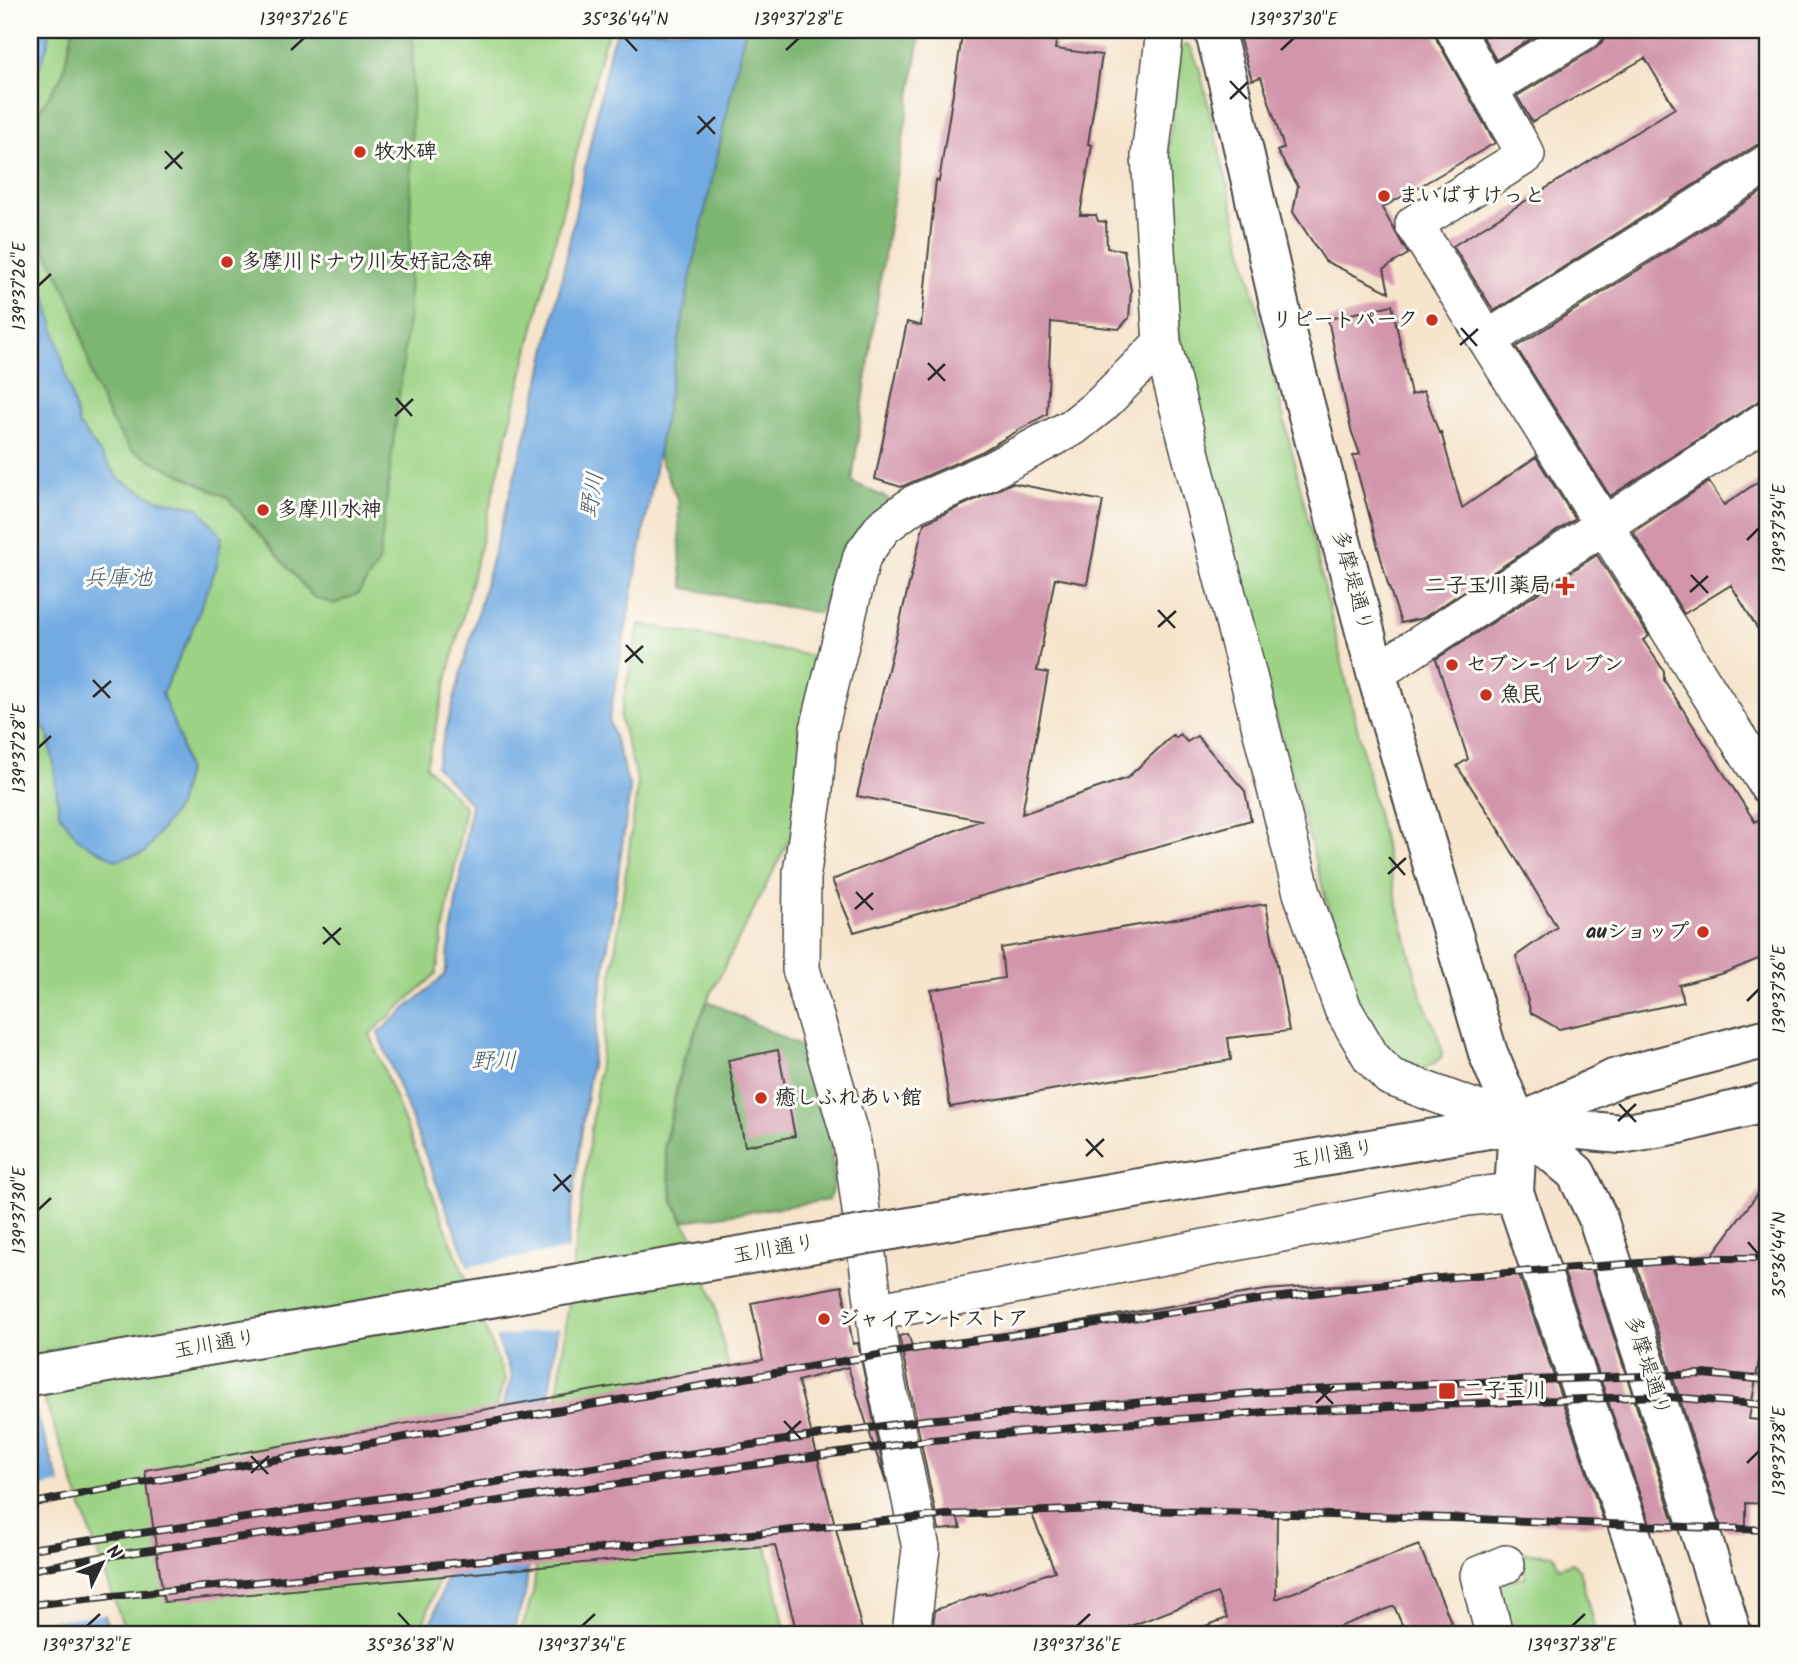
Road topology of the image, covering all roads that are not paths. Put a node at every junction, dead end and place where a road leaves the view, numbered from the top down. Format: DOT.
graph roads {
  1 [pos="1165,30"];
  2 [pos="1214,30"];
  3 [pos="1455,30"];
  4 [pos="1584,30"];
  5 [pos="1490,88"];
  6 [pos="1768,163"];
  7 [pos="1488,340"];
  8 [pos="1162,343"];
  9 [pos="1768,419"];
  10 [pos="1605,526"];
  11 [pos="1376,673"];
  12 [pos="1768,786"];
  13 [pos="1768,1038"];
  14 [pos="1768,1102"];
  15 [pos="1518,1124"];
  16 [pos="1514,1192"];
  17 [pos="875,1312"];
  18 [pos="30,1376"];
  19 [pos="1506,1564"];
  20 [pos="911,1634"];
  21 [pos="1494,1634"];
  22 [pos="1662,1634"];
  23 [pos="1732,1634"];
  1 -- 8 [label="street"];
  2 -- 11 [label="main road, 多摩堤通り"];
  3 -- 5 [label="street"];
  4 -- 5 [label="street"];
  5 -- 7 [label="street"];
  6 -- 7 [label="street"];
  7 -- 10 [label="street"];
  8 -- 15 [label="street"];
  8 -- 17 [label="street"];
  9 -- 10 [label="street"];
  10 -- 11 [label="street"];
  10 -- 12 [label="street"];
  11 -- 15 [label="main road, 多摩堤通り"];
  13 -- 15 [label="main road, 玉川通り"];
  14 -- 15 [label="main road, 玉川通り"];
  15 -- 16 [label="main road, 多摩堤通り"];
  15 -- 18 [label="main road, 玉川通り, bridge"];
  15 -- 23 [label="main road, 多摩堤通り"];
  16 -- 17 [label="street"];
  16 -- 22 [label="main road, 多摩堤通り"];
  17 -- 20 [label="street"];
  19 -- 21 [label="street"];
}
